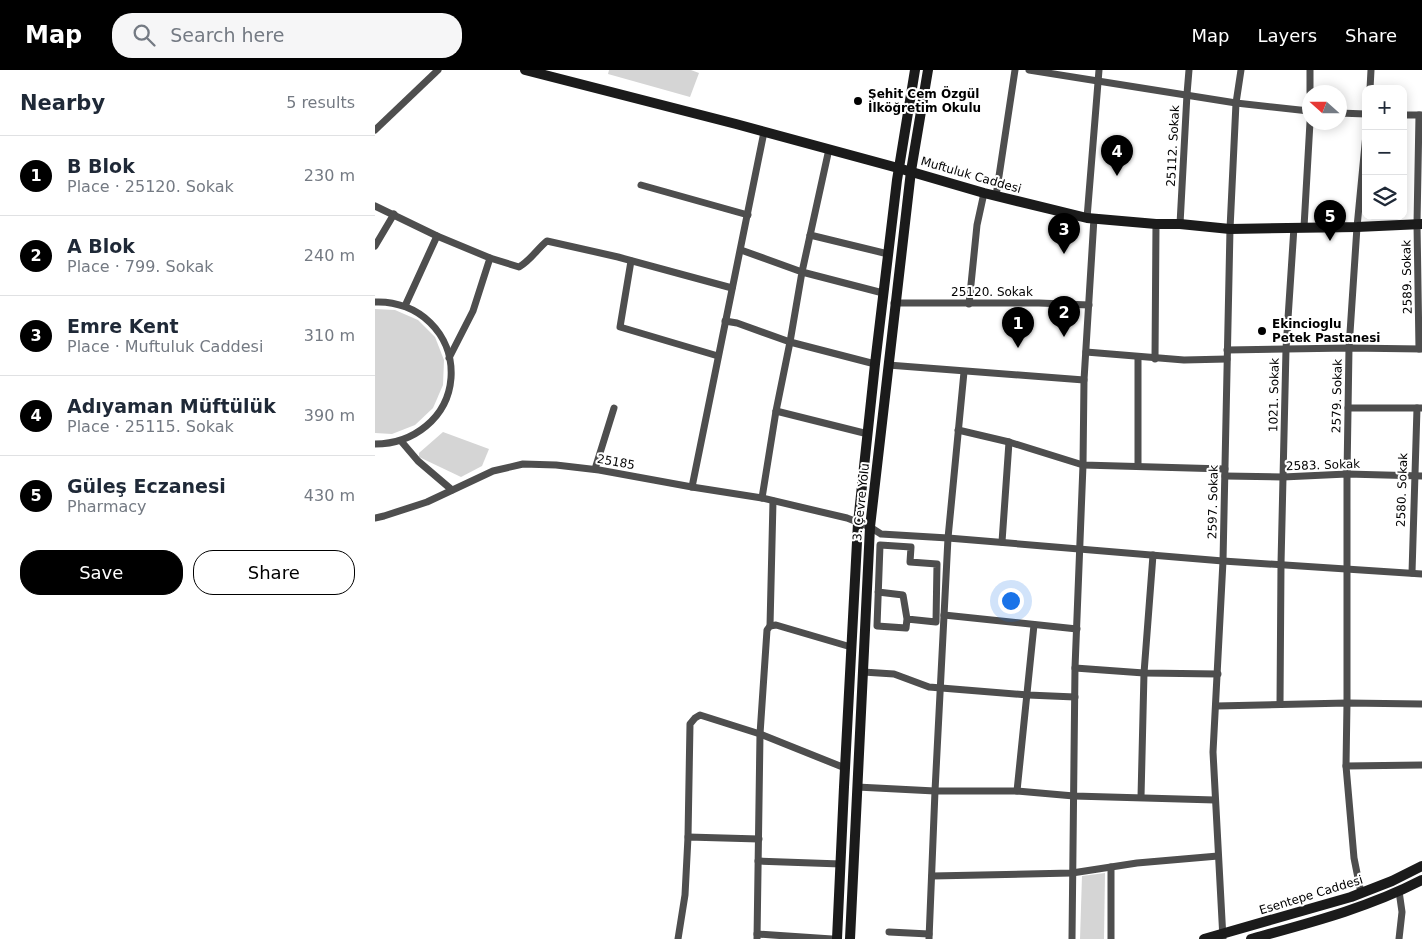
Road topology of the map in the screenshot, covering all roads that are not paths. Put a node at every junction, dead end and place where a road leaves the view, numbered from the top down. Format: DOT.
graph roads {
  1 [pos="438,70"];
  2 [pos="525,70"];
  3 [pos="915,70"];
  4 [pos="928,70"];
  5 [pos="1015,70"];
  6 [pos="1029,70"];
  7 [pos="1099,70"];
  8 [pos="1189,70"];
  9 [pos="1241,70"];
  10 [pos="1310,70"];
  11 [pos="1371,70"];
  12 [pos="1098,81"];
  13 [pos="1310,85"];
  14 [pos="1370,85"];
  15 [pos="1187,94"];
  16 [pos="1236,102"];
  17 [pos="1302,110"];
  18 [pos="1347,113"];
  19 [pos="1362,114"];
  20 [pos="1407,115"];
  21 [pos="1421,115"];
  22 [pos="375,130"];
  23 [pos="1309,130"];
  24 [pos="764,132"];
  25 [pos="829,149"];
  26 [pos="898,168"];
  27 [pos="911,171"];
  28 [pos="1362,175"];
  29 [pos="641,185"];
  30 [pos="984,193"];
  31 [pos="996,196"];
  32 [pos="375,206"];
  33 [pos="394,214"];
  34 [pos="748,215"];
  35 [pos="1090,218"];
  36 [pos="1156,224"];
  37 [pos="1180,224"];
  38 [pos="1420,224"];
  39 [pos="1299,227"];
  40 [pos="1357,227"];
  41 [pos="1230,229"];
  42 [pos="810,235"];
  43 [pos="437,236"];
  44 [pos="375,246"];
  45 [pos="741,250"];
  46 [pos="888,254"];
  47 [pos="489,258"];
  48 [pos="631,261"];
  49 [pos="802,272"];
  50 [pos="732,288"];
  51 [pos="883,293"];
  52 [pos="375,302"];
  53 [pos="895,303"];
  54 [pos="969,304"];
  55 [pos="1089,305"];
  56 [pos="405,306"];
  57 [pos="725,321"];
  58 [pos="790,342"];
  59 [pos="1349,348"];
  60 [pos="1286,349"];
  61 [pos="1420,349"];
  62 [pos="1227,350"];
  63 [pos="1086,352"];
  64 [pos="718,356"];
  65 [pos="1138,357"];
  66 [pos="449,358"];
  67 [pos="1155,359"];
  68 [pos="1227,359"];
  69 [pos="875,364"];
  70 [pos="888,366"];
  71 [pos="964,372"];
  72 [pos="1084,380"];
  73 [pos="614,408"];
  74 [pos="1349,408"];
  75 [pos="1419,408"];
  76 [pos="776,411"];
  77 [pos="958,430"];
  78 [pos="868,434"];
  79 [pos="401,441"];
  80 [pos="1009,442"];
  81 [pos="375,444"];
  82 [pos="1083,465"];
  83 [pos="1138,466"];
  84 [pos="595,469"];
  85 [pos="1225,473"];
  86 [pos="1347,474"];
  87 [pos="1414,476"];
  88 [pos="1422,476"];
  89 [pos="1283,477"];
  90 [pos="692,487"];
  91 [pos="452,490"];
  92 [pos="762,498"];
  93 [pos="773,501"];
  94 [pos="375,518"];
  95 [pos="858,523"];
  96 [pos="870,527"];
  97 [pos="948,538"];
  98 [pos="1002,542"];
  99 [pos="1079,549"];
  100 [pos="1153,555"];
  101 [pos="1223,561"];
  102 [pos="1281,564"];
  103 [pos="1348,568"];
  104 [pos="1411,573"];
  105 [pos="1422,574"];
  106 [pos="937,583"];
  107 [pos="946,583"];
  108 [pos="878,592"];
  109 [pos="944,615"];
  110 [pos="907,620"];
  111 [pos="1035,625"];
  112 [pos="770,626"];
  113 [pos="1077,629"];
  114 [pos="851,647"];
  115 [pos="1075,668"];
  116 [pos="863,672"];
  117 [pos="1144,673"];
  118 [pos="1218,674"];
  119 [pos="940,688"];
  120 [pos="1028,695"];
  121 [pos="1075,697"];
  122 [pos="1347,703"];
  123 [pos="1280,704"];
  124 [pos="1422,704"];
  125 [pos="1216,706"];
  126 [pos="760,734"];
  127 [pos="1422,765"];
  128 [pos="1346,766"];
  129 [pos="845,768"];
  130 [pos="857,788"];
  131 [pos="935,791"];
  132 [pos="1017,791"];
  133 [pos="1074,796"];
  134 [pos="1141,797"];
  135 [pos="1215,800"];
  136 [pos="689,837"];
  137 [pos="759,839"];
  138 [pos="1219,856"];
  139 [pos="758,861"];
  140 [pos="841,864"];
  141 [pos="1422,866"];
  142 [pos="1111,867"];
  143 [pos="1072,873"];
  144 [pos="932,876"];
  145 [pos="1422,880"];
  146 [pos="1399,892"];
  147 [pos="1361,893"];
  148 [pos="889,932"];
  149 [pos="1287,934"];
  150 [pos="757,936"];
  151 [pos="1223,936"];
  152 [pos="929,937"];
  153 [pos="679,939"];
  154 [pos="832,939"];
  155 [pos="837,939"];
  156 [pos="850,939"];
  157 [pos="1072,939"];
  158 [pos="1111,939"];
  159 [pos="1204,939"];
  160 [pos="1251,939"];
  161 [pos="1399,939"];
  1 -- 22 [label="street"];
  2 -- 24 [label="main road, Muftuluk Caddesi"];
  3 -- 26 [label="main road, 3. Çevre Yolu"];
  4 -- 27 [label="main road, 3. Çevre Yolu"];
  5 -- 31 [label="street"];
  6 -- 12 [label="street"];
  7 -- 12 [label="street"];
  8 -- 15 [label="street, 25112. Sokak"];
  9 -- 16 [label="street, 2597. Sokak"];
  10 -- 13 [label="street"];
  11 -- 14 [label="street"];
  12 -- 15 [label="street"];
  12 -- 35 [label="street"];
  15 -- 16 [label="street"];
  15 -- 37 [label="street, 25112. Sokak"];
  16 -- 17 [label="street"];
  16 -- 41 [label="street, 2597. Sokak"];
  18 -- 19 [label="street"];
  20 -- 21 [label="street"];
  21 -- 38 [label="street, 2589. Sokak"];
  23 -- 39 [label="street, 1021. Sokak"];
  24 -- 25 [label="main road, Muftuluk Caddesi"];
  24 -- 34 [label="street"];
  25 -- 26 [label="main road, Muftuluk Caddesi"];
  25 -- 42 [label="street"];
  26 -- 27 [label="main road, Muftuluk Caddesi"];
  26 -- 46 [label="main road, 3. Çevre Yolu"];
  27 -- 30 [label="main road, Muftuluk Caddesi"];
  27 -- 53 [label="main road, 3. Çevre Yolu"];
  28 -- 40 [label="street, 2579. Sokak"];
  29 -- 34 [label="street"];
  30 -- 31 [label="main road, Muftuluk Caddesi"];
  30 -- 54 [label="street"];
  31 -- 35 [label="main road, Muftuluk Caddesi"];
  32 -- 33 [label="street"];
  33 -- 43 [label="street"];
  33 -- 44 [label="street"];
  34 -- 45 [label="street"];
  35 -- 36 [label="main road, Muftuluk Caddesi"];
  35 -- 55 [label="street"];
  36 -- 37 [label="main road, Muftuluk Caddesi"];
  36 -- 67 [label="street"];
  37 -- 41 [label="main road, Muftuluk Caddesi"];
  38 -- 40 [label="main road, Muftuluk Caddesi"];
  38 -- 61 [label="street, 2589. Sokak"];
  39 -- 40 [label="main road, Muftuluk Caddesi"];
  39 -- 41 [label="main road, Muftuluk Caddesi"];
  39 -- 60 [label="street, 1021. Sokak"];
  40 -- 59 [label="street, 2579. Sokak"];
  41 -- 62 [label="street, 2597. Sokak"];
  42 -- 46 [label="street"];
  42 -- 49 [label="street"];
  43 -- 47 [label="street"];
  43 -- 56 [label="street"];
  45 -- 49 [label="street"];
  45 -- 50 [label="street"];
  46 -- 51 [label="main road, 3. Çevre Yolu"];
  47 -- 48 [label="street"];
  47 -- 66 [label="street"];
  48 -- 50 [label="street"];
  48 -- 64 [label="street"];
  49 -- 51 [label="street"];
  49 -- 58 [label="street"];
  50 -- 57 [label="street"];
  51 -- 69 [label="main road, 3. Çevre Yolu"];
  52 -- 56 [label="street"];
  53 -- 54 [label="street, 25120. Sokak"];
  53 -- 70 [label="main road, 3. Çevre Yolu"];
  54 -- 55 [label="street, 25120. Sokak"];
  55 -- 63 [label="street"];
  56 -- 66 [label="street"];
  57 -- 58 [label="street"];
  57 -- 64 [label="street"];
  58 -- 69 [label="street"];
  58 -- 76 [label="street"];
  59 -- 60 [label="street"];
  59 -- 61 [label="street"];
  59 -- 74 [label="street, 2579. Sokak"];
  60 -- 62 [label="street"];
  60 -- 89 [label="street, 1021. Sokak"];
  62 -- 68 [label="street, 2597. Sokak"];
  63 -- 65 [label="street"];
  63 -- 72 [label="street"];
  64 -- 90 [label="street"];
  65 -- 67 [label="street"];
  65 -- 83 [label="street"];
  66 -- 79 [label="street"];
  67 -- 68 [label="street"];
  68 -- 85 [label="street, 2597. Sokak"];
  69 -- 78 [label="main road, 3. Çevre Yolu"];
  70 -- 71 [label="street"];
  70 -- 96 [label="main road, 3. Çevre Yolu"];
  71 -- 72 [label="street"];
  71 -- 77 [label="street"];
  72 -- 82 [label="street"];
  73 -- 84 [label="street"];
  74 -- 75 [label="street"];
  74 -- 86 [label="street, 2579. Sokak"];
  75 -- 87 [label="street, 2580. Sokak"];
  76 -- 78 [label="street"];
  76 -- 92 [label="street"];
  77 -- 80 [label="street, 2583. Sokak"];
  77 -- 97 [label="street"];
  78 -- 95 [label="main road, 3. Çevre Yolu"];
  79 -- 81 [label="street"];
  79 -- 91 [label="street"];
  80 -- 82 [label="street, 2583. Sokak"];
  80 -- 98 [label="street"];
  82 -- 83 [label="street, 2583. Sokak"];
  82 -- 99 [label="street"];
  83 -- 85 [label="street, 2583. Sokak"];
  84 -- 90 [label="street, 25185"];
  84 -- 91 [label="street, 25185"];
  85 -- 89 [label="street, 2583. Sokak"];
  85 -- 101 [label="street, 2597. Sokak"];
  86 -- 87 [label="street, 2583. Sokak"];
  86 -- 89 [label="street, 2583. Sokak"];
  86 -- 103 [label="street, 2579. Sokak"];
  87 -- 88 [label="street, 2583. Sokak"];
  87 -- 104 [label="street, 2580. Sokak"];
  89 -- 102 [label="street, 1021. Sokak"];
  90 -- 92 [label="street, 25185"];
  91 -- 94 [label="street, 25185"];
  92 -- 93 [label="street, 25185"];
  93 -- 95 [label="street, 25185"];
  93 -- 112 [label="street"];
  95 -- 96 [label="street, 25185"];
  95 -- 114 [label="main road, 3. Çevre Yolu"];
  96 -- 97 [label="street, 25185"];
  96 -- 116 [label="main road, 3. Çevre Yolu"];
  97 -- 98 [label="street, 25185"];
  97 -- 107 [label="street"];
  98 -- 99 [label="street, 25185"];
  99 -- 100 [label="street, 25185"];
  99 -- 113 [label="street"];
  100 -- 101 [label="street, 25185"];
  100 -- 117 [label="street"];
  101 -- 102 [label="street, 25185"];
  101 -- 118 [label="street, 2597. Sokak"];
  102 -- 103 [label="street, 25185"];
  102 -- 123 [label="street, 1021. Sokak"];
  103 -- 104 [label="street, 25185"];
  103 -- 122 [label="street, 2579. Sokak"];
  104 -- 105 [label="street, 25185"];
  106 -- 107 [label="street"];
  106 -- 108 [label="street"];
  106 -- 110 [label="street"];
  107 -- 109 [label="street"];
  108 -- 110 [label="street"];
  108 -- 110 [label="street"];
  109 -- 111 [label="street"];
  109 -- 119 [label="street"];
  111 -- 113 [label="street"];
  111 -- 120 [label="street"];
  112 -- 114 [label="street"];
  112 -- 126 [label="street"];
  113 -- 115 [label="street"];
  114 -- 129 [label="main road, 3. Çevre Yolu"];
  115 -- 117 [label="street"];
  115 -- 121 [label="street"];
  116 -- 119 [label="street"];
  116 -- 130 [label="main road, 3. Çevre Yolu"];
  117 -- 118 [label="street"];
  117 -- 134 [label="street"];
  118 -- 125 [label="street, 2597. Sokak"];
  119 -- 120 [label="street"];
  119 -- 131 [label="street"];
  120 -- 121 [label="street"];
  120 -- 132 [label="street"];
  121 -- 133 [label="street"];
  122 -- 123 [label="street"];
  122 -- 124 [label="street"];
  122 -- 128 [label="street, 2579. Sokak"];
  123 -- 125 [label="street"];
  125 -- 135 [label="street, 2597. Sokak"];
  126 -- 129 [label="street"];
  126 -- 136 [label="street"];
  126 -- 137 [label="street"];
  127 -- 128 [label="street"];
  128 -- 147 [label="street, 2579. Sokak"];
  129 -- 140 [label="main road, 3. Çevre Yolu"];
  130 -- 131 [label="street"];
  130 -- 156 [label="main road, 3. Çevre Yolu"];
  131 -- 132 [label="street"];
  131 -- 144 [label="street"];
  132 -- 133 [label="street"];
  133 -- 134 [label="street"];
  133 -- 143 [label="street"];
  134 -- 135 [label="street"];
  135 -- 138 [label="street, 2597. Sokak"];
  136 -- 137 [label="street"];
  136 -- 153 [label="street"];
  137 -- 139 [label="street"];
  138 -- 142 [label="street"];
  138 -- 151 [label="street, 2597. Sokak"];
  139 -- 140 [label="street"];
  139 -- 150 [label="street"];
  140 -- 155 [label="main road, 3. Çevre Yolu"];
  141 -- 147 [label="main road, Esentepe Caddesi"];
  142 -- 143 [label="street"];
  142 -- 158 [label="street"];
  143 -- 144 [label="street"];
  143 -- 157 [label="street"];
  144 -- 152 [label="street"];
  145 -- 146 [label="main road, Esentepe Caddesi"];
  146 -- 149 [label="main road, Esentepe Caddesi"];
  146 -- 161 [label="street"];
  147 -- 151 [label="main road, Esentepe Caddesi"];
  148 -- 152 [label="street"];
  149 -- 160 [label="main road, Esentepe Caddesi"];
  150 -- 154 [label="street"];
  151 -- 159 [label="main road, Esentepe Caddesi"];
}
